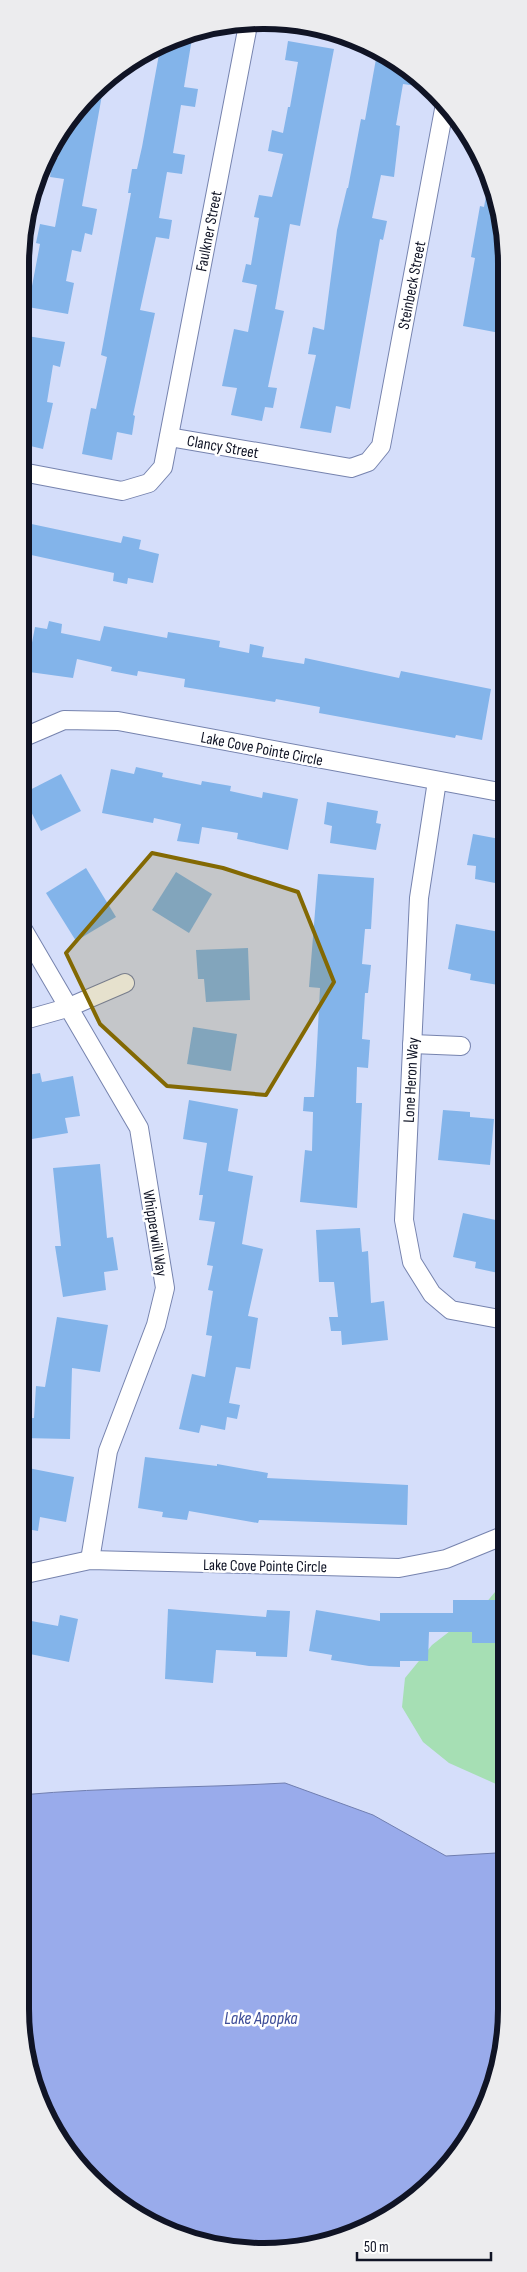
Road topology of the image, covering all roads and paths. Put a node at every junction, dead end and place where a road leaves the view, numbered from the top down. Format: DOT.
graph roads {
  1 [pos="247,29"];
  2 [pos="443,113"];
  3 [pos="169,437"];
  4 [pos="368,462"];
  5 [pos="29,473"];
  6 [pos="29,735"];
  7 [pos="437,781"];
  8 [pos="498,792"];
  9 [pos="29,940"];
  10 [pos="125,983"];
  11 [pos="67,1008"];
  12 [pos="29,1019"];
  13 [pos="412,1044"];
  14 [pos="461,1046"];
  15 [pos="498,1319"];
  16 [pos="498,1539"];
  17 [pos="90,1560"];
  18 [pos="29,1573"];
  1 -- 3 [label="street, Faulkner Street"];
  2 -- 4 [label="street, Steinbeck Street"];
  3 -- 4 [label="street, Clancy Street"];
  3 -- 5 [label="street, Clancy Street"];
  6 -- 7 [label="street, Lake Cove Pointe Circle"];
  7 -- 8 [label="street, Lake Cove Pointe Circle"];
  7 -- 13 [label="street, Lone Heron Way"];
  9 -- 11 [label="street, Whipperwill Way"];
  10 -- 11 [label="street"];
  11 -- 12 [label="street"];
  11 -- 17 [label="street, Whipperwill Way"];
  13 -- 14 [label="street"];
  13 -- 15 [label="street, Lone Heron Way"];
  16 -- 17 [label="street, Lake Cove Pointe Circle"];
  17 -- 18 [label="street, Lake Cove Pointe Circle"];
}
